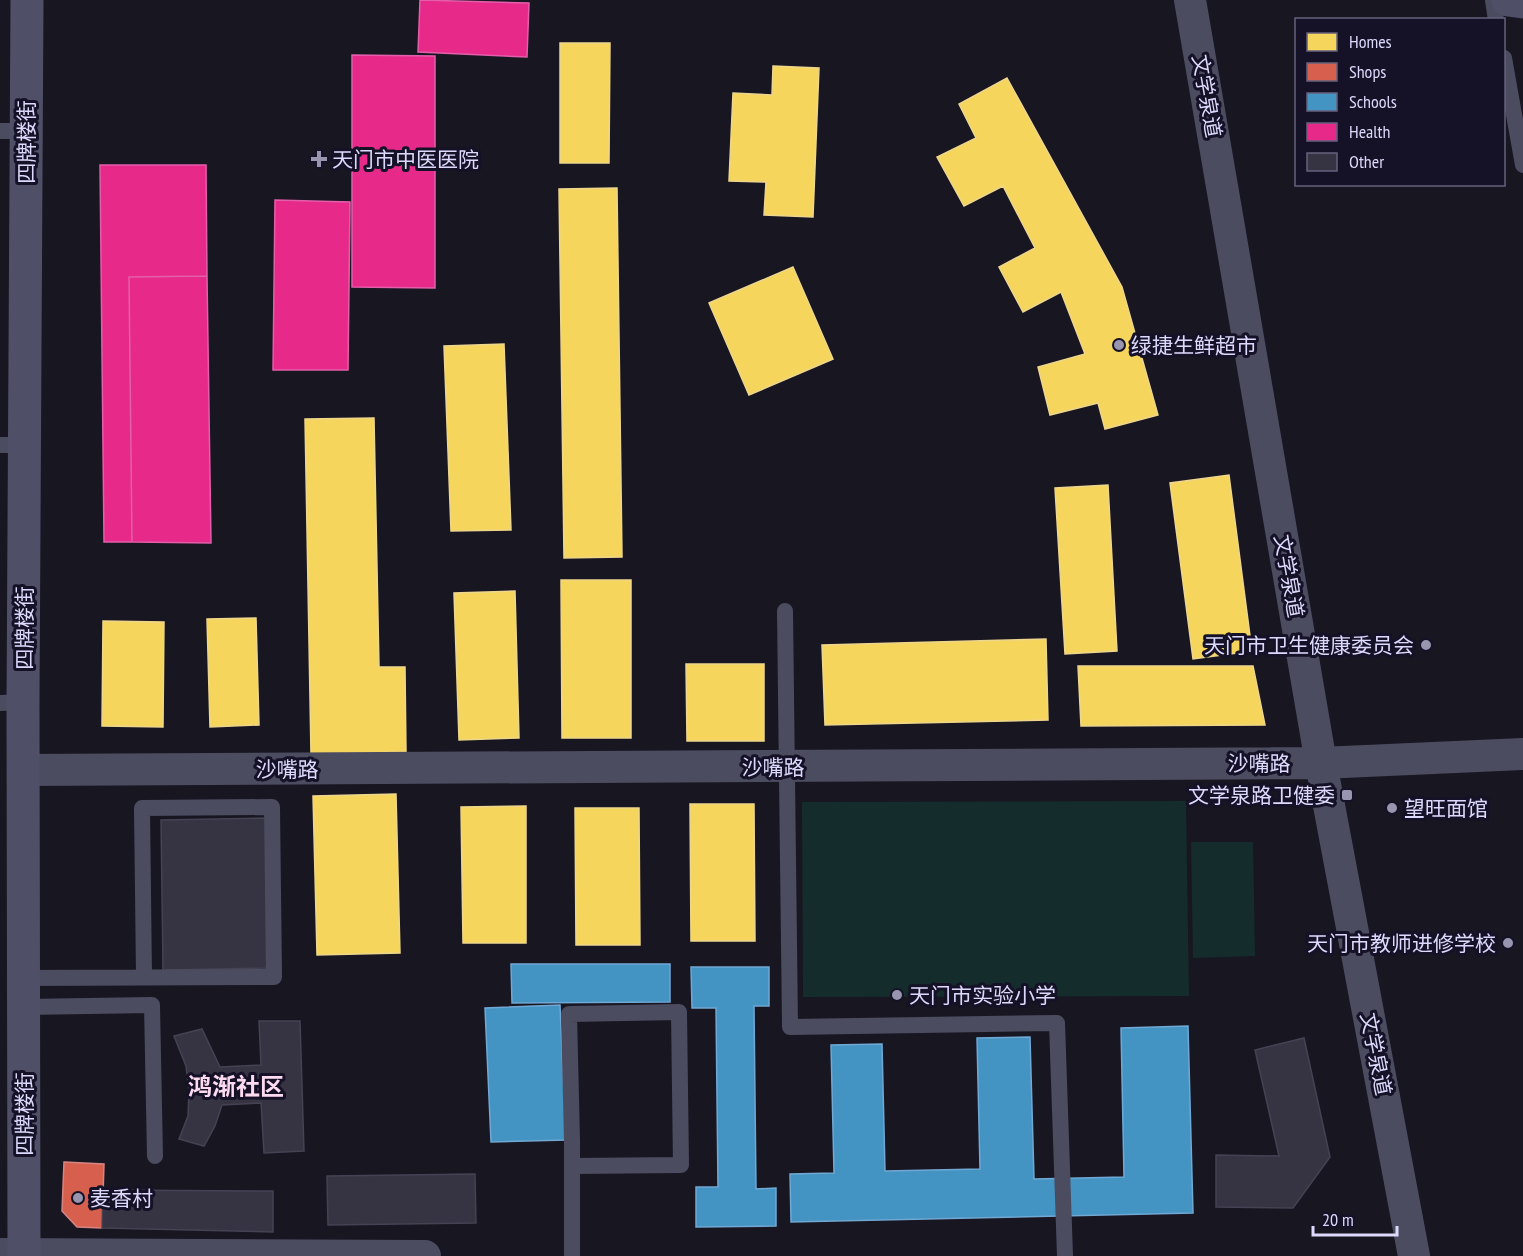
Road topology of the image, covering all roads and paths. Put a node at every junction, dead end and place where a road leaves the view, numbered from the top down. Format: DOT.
graph roads {
  1 [pos="27,0"];
  2 [pos="1190,0"];
  3 [pos="1493,0"];
  4 [pos="1508,0"];
  5 [pos="1523,2"];
  6 [pos="1496,18"];
  7 [pos="1505,69"];
  8 [pos="13,131"];
  9 [pos="1523,165"];
  10 [pos="12,445"];
  11 [pos="785,611"];
  12 [pos="12,703"];
  13 [pos="1523,754"];
  14 [pos="1321,763"];
  15 [pos="788,767"];
  16 [pos="23,770"];
  17 [pos="144,977"];
  18 [pos="24,992"];
  19 [pos="155,1156"];
  20 [pos="573,1166"];
  21 [pos="16,1254"];
  22 [pos="425,1256"];
  23 [pos="572,1256"];
  24 [pos="1065,1256"];
  25 [pos="1414,1256"];
  1 -- 8 [label="street, 四牌楼街"];
  2 -- 14 [label="street, 文学泉道"];
  3 -- 6 [label="lane"];
  4 -- 5 [label="street"];
  7 -- 9 [label="lane"];
  8 -- 10 [label="street, 四牌楼街"];
  10 -- 12 [label="street, 四牌楼街"];
  11 -- 15 [label="lane"];
  12 -- 16 [label="street, 四牌楼街"];
  13 -- 14 [label="street, 沙嘴路"];
  14 -- 15 [label="street, 沙嘴路"];
  14 -- 25 [label="street, 文学泉道"];
  15 -- 16 [label="street, 沙嘴路"];
  15 -- 24 [label="lane"];
  16 -- 18 [label="street, 四牌楼街"];
  17 -- 17 [label="lane"];
  17 -- 18 [label="lane"];
  18 -- 19 [label="lane"];
  18 -- 21 [label="street, 四牌楼街"];
  20 -- 20 [label="lane"];
  20 -- 23 [label="lane"];
  21 -- 22 [label="street"];
}
